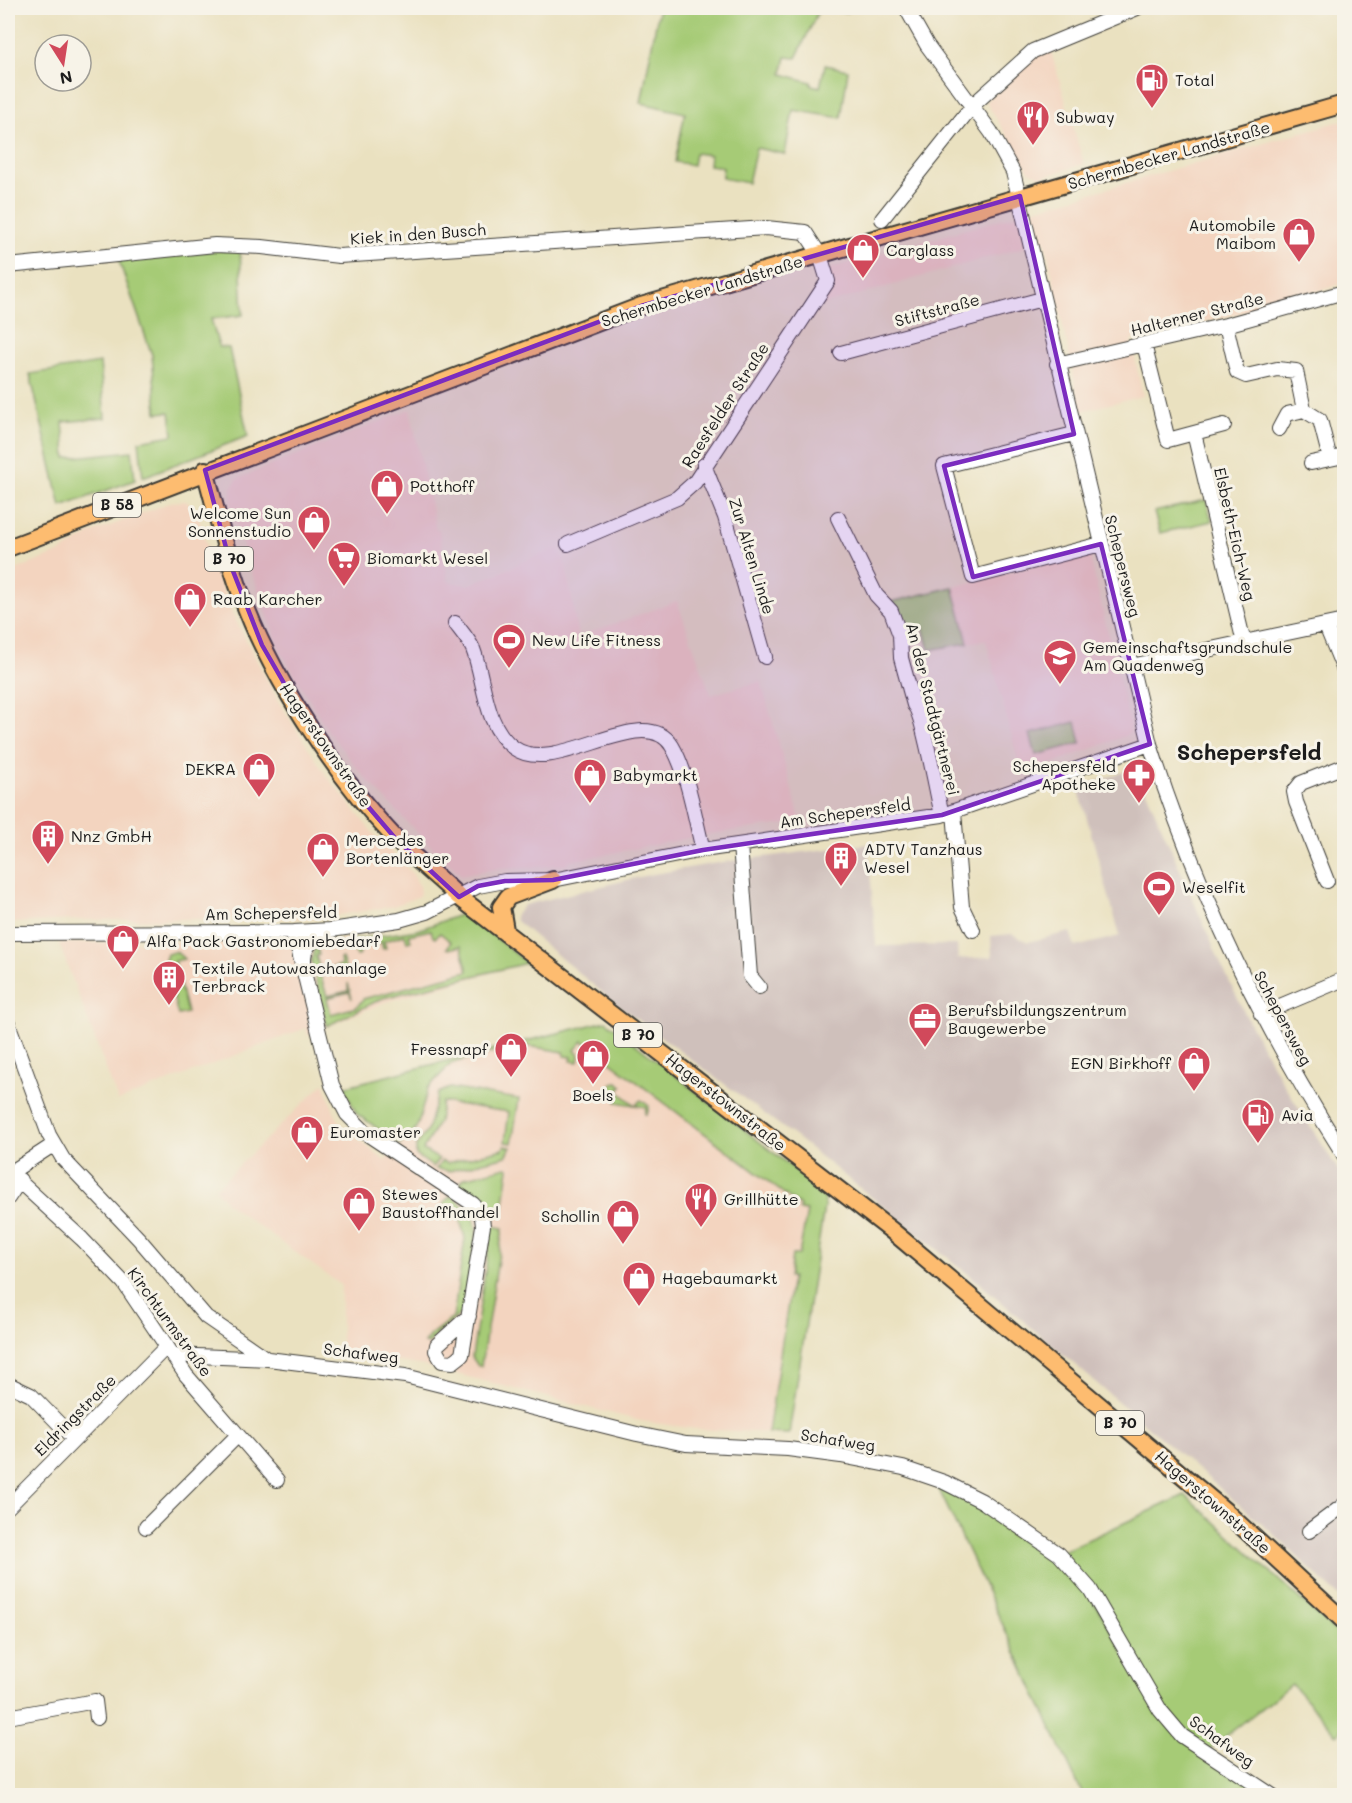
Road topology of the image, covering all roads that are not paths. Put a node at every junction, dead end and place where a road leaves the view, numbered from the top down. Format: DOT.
graph roads {
  1 [pos="906,8"];
  2 [pos="1137,8"];
  3 [pos="1117,11"];
  4 [pos="1344,104"];
  5 [pos="973,105"];
  6 [pos="1020,196"];
  7 [pos="882,219"];
  8 [pos="820,255"];
  9 [pos="8,266"];
  10 [pos="1344,292"];
  11 [pos="1042,299"];
  12 [pos="1226,325"];
  13 [pos="1144,344"];
  14 [pos="841,353"];
  15 [pos="1057,364"];
  16 [pos="1304,410"];
  17 [pos="1224,425"];
  18 [pos="1279,429"];
  19 [pos="1194,433"];
  20 [pos="1074,434"];
  21 [pos="1344,456"];
  22 [pos="1330,459"];
  23 [pos="1311,463"];
  24 [pos="704,465"];
  25 [pos="206,470"];
  26 [pos="838,518"];
  27 [pos="568,544"];
  28 [pos="1101,544"];
  29 [pos="8,548"];
  30 [pos="1344,621"];
  31 [pos="454,623"];
  32 [pos="1326,626"];
  33 [pos="1244,643"];
  34 [pos="765,657"];
  35 [pos="1131,666"];
  36 [pos="1344,670"];
  37 [pos="1150,744"];
  38 [pos="1344,766"];
  39 [pos="948,813"];
  40 [pos="740,845"];
  41 [pos="703,850"];
  42 [pos="553,880"];
  43 [pos="1327,881"];
  44 [pos="459,897"];
  45 [pos="331,930"];
  46 [pos="505,930"];
  47 [pos="973,930"];
  48 [pos="294,932"];
  49 [pos="8,933"];
  50 [pos="305,972"];
  51 [pos="1344,979"];
  52 [pos="759,987"];
  53 [pos="1261,1014"];
  54 [pos="8,1023"];
  55 [pos="51,1140"];
  56 [pos="1344,1155"];
  57 [pos="12,1175"];
  58 [pos="8,1197"];
  59 [pos="469,1316"];
  60 [pos="170,1351"];
  61 [pos="268,1359"];
  62 [pos="8,1384"];
  63 [pos="238,1435"];
  64 [pos="74,1439"];
  65 [pos="277,1480"];
  66 [pos="1344,1505"];
  67 [pos="8,1507"];
  68 [pos="146,1527"];
  69 [pos="1309,1531"];
  70 [pos="1344,1620"];
  71 [pos="8,1717"];
  72 [pos="97,1718"];
  73 [pos="1273,1796"];
  1 -- 5 [label="street, Schepersweg"];
  2 -- 3 [label="street"];
  3 -- 5 [label="street"];
  4 -- 6 [label="main road, Schermbecker Landstraße"];
  5 -- 6 [label="street, Schepersweg"];
  5 -- 7 [label="street"];
  6 -- 8 [label="main road, Schermbecker Landstraße"];
  6 -- 11 [label="street, Schepersweg"];
  8 -- 9 [label="street, Kiek in den Busch"];
  8 -- 24 [label="street, Raesfelder Straße"];
  8 -- 25 [label="main road, Schermbecker Landstraße"];
  10 -- 12 [label="street, Halterner Straße"];
  11 -- 14 [label="street, Stiftstraße"];
  11 -- 15 [label="street, Schepersweg"];
  12 -- 13 [label="street, Halterner Straße"];
  12 -- 16 [label="street"];
  13 -- 15 [label="street, Halterner Straße"];
  13 -- 19 [label="street"];
  15 -- 20 [label="street, Schepersweg"];
  16 -- 18 [label="street"];
  16 -- 22 [label="street"];
  17 -- 19 [label="street"];
  19 -- 33 [label="street, Elsbeth-Eich-Weg"];
  20 -- 28 [label="street, Schepersweg"];
  20 -- 28 [label="street"];
  21 -- 22 [label="street"];
  22 -- 23 [label="street"];
  24 -- 27 [label="street, Raesfelder Straße"];
  24 -- 34 [label="street, Zur Alten Linde"];
  25 -- 29 [label="main road, Schermbecker Landstraße / B 58"];
  25 -- 44 [label="main road, Hagerstownstraße / B 70"];
  26 -- 39 [label="street, An der Stadtgärtnerei"];
  28 -- 35 [label="street, Schepersweg"];
  30 -- 32 [label="street"];
  31 -- 41 [label="street"];
  32 -- 33 [label="street"];
  32 -- 36 [label="street"];
  33 -- 35 [label="street"];
  35 -- 37 [label="street, Schepersweg"];
  37 -- 39 [label="street, Am Schepersfeld"];
  37 -- 53 [label="street, Schepersweg"];
  38 -- 43 [label="street"];
  39 -- 40 [label="street, Am Schepersfeld"];
  39 -- 47 [label="street"];
  40 -- 41 [label="street, Am Schepersfeld"];
  40 -- 52 [label="street"];
  41 -- 42 [label="street, Am Schepersfeld"];
  42 -- 44 [label="street, Am Schepersfeld"];
  42 -- 46 [label="main road"];
  44 -- 45 [label="street, Am Schepersfeld"];
  44 -- 46 [label="main road, Hagerstownstraße / B 70"];
  45 -- 48 [label="street, Am Schepersfeld"];
  45 -- 50 [label="street"];
  46 -- 70 [label="main road, Hagerstownstraße / B 70"];
  48 -- 49 [label="street, Am Schepersfeld"];
  48 -- 50 [label="street"];
  50 -- 59 [label="street"];
  51 -- 53 [label="street"];
  53 -- 56 [label="street, Schepersweg"];
  54 -- 55 [label="street, Schafweg"];
  55 -- 57 [label="street"];
  55 -- 61 [label="street, Schafweg"];
  57 -- 58 [label="street"];
  57 -- 60 [label="street, Kirchturmstraße"];
  60 -- 61 [label="street, Schafweg"];
  60 -- 63 [label="street, Kirchturmstraße"];
  60 -- 64 [label="street, Eldringstraße"];
  61 -- 73 [label="street, Schafweg"];
  62 -- 64 [label="street"];
  63 -- 65 [label="street, Kirchturmstraße"];
  63 -- 68 [label="street"];
  64 -- 67 [label="street, Eldringstraße"];
  66 -- 69 [label="street"];
  71 -- 72 [label="street"];
}
